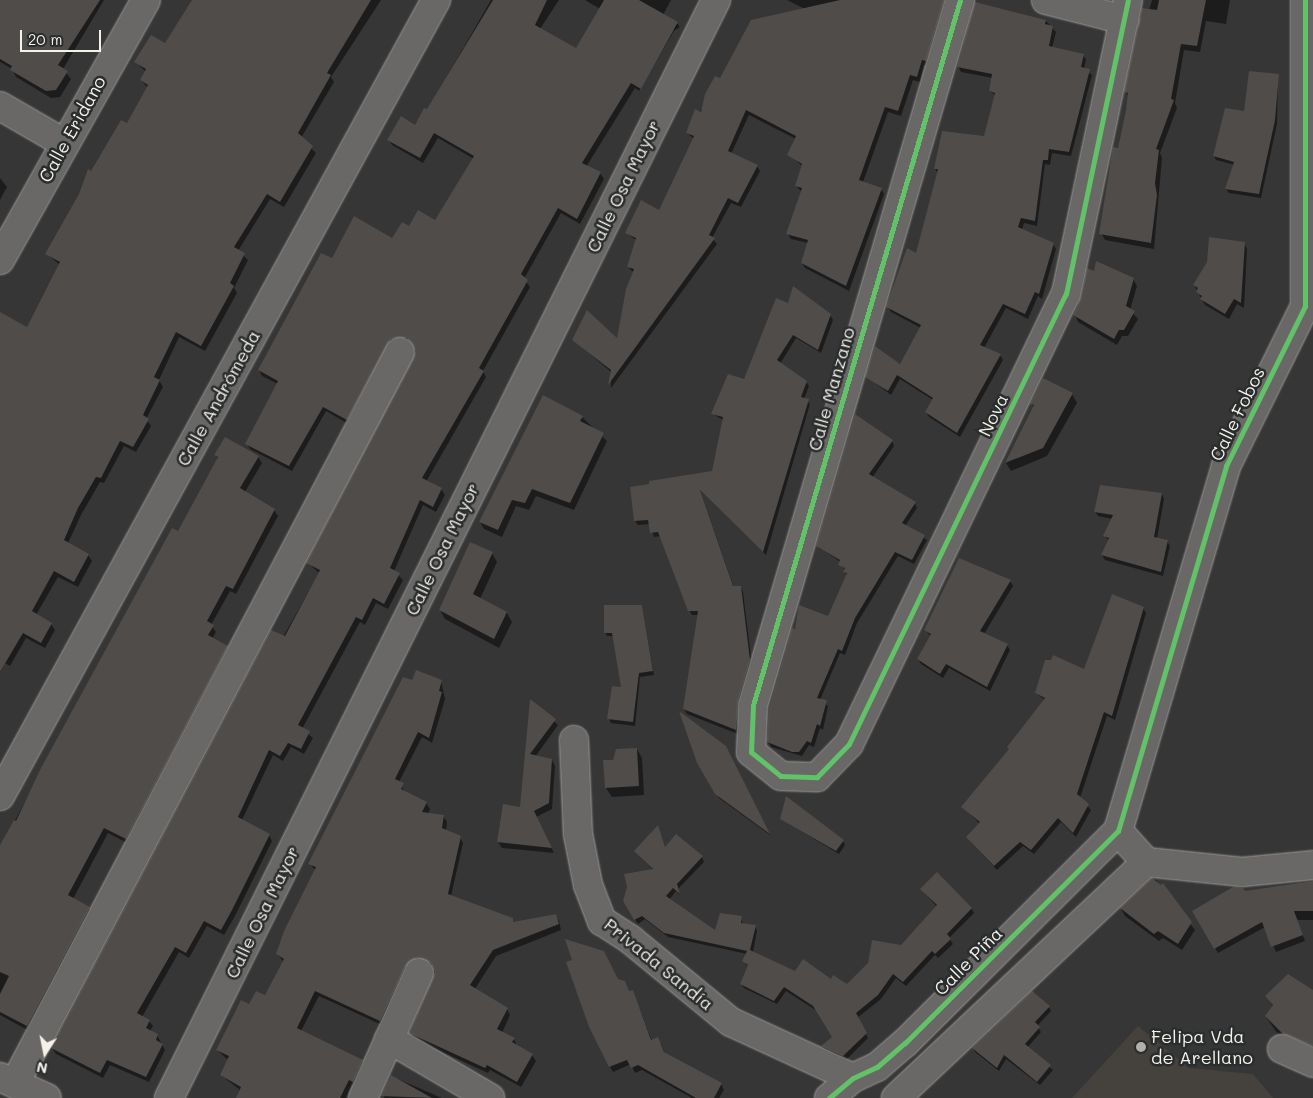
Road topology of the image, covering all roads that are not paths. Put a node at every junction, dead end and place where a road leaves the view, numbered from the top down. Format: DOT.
graph roads {
  1 [pos="146,0"];
  2 [pos="436,0"];
  3 [pos="716,0"];
  4 [pos="960,0"];
  5 [pos="1046,0"];
  6 [pos="1305,0"];
  7 [pos="1126,10"];
  8 [pos="0,106"];
  9 [pos="64,143"];
  10 [pos="0,260"];
  11 [pos="400,352"];
  12 [pos="574,740"];
  13 [pos="781,776"];
  14 [pos="0,796"];
  15 [pos="1118,831"];
  16 [pos="1146,862"];
  17 [pos="1313,865"];
  18 [pos="418,973"];
  19 [pos="389,1039"];
  20 [pos="1282,1049"];
  21 [pos="1313,1063"];
  22 [pos="853,1078"];
  23 [pos="7,1080"];
  24 [pos="47,1098"];
  25 [pos="169,1098"];
  26 [pos="363,1098"];
  27 [pos="490,1098"];
  28 [pos="828,1098"];
  29 [pos="896,1098"];
  1 -- 9 [label="street, Calle Eridano"];
  2 -- 14 [label="street, Calle Andrómeda"];
  3 -- 25 [label="street, Calle Osa Mayor"];
  4 -- 13 [label="street, Calle Manzano"];
  5 -- 7 [label="street"];
  6 -- 15 [label="street, Calle Fobos"];
  7 -- 13 [label="street, Nova"];
  8 -- 9 [label="street"];
  9 -- 10 [label="street, Calle Eridano"];
  11 -- 23 [label="street"];
  12 -- 22 [label="street, Privada Sandía"];
  15 -- 16 [label="street"];
  15 -- 22 [label="street, Calle Piña"];
  16 -- 17 [label="street"];
  16 -- 29 [label="street"];
  18 -- 19 [label="street"];
  19 -- 26 [label="street"];
  19 -- 27 [label="street"];
  20 -- 21 [label="street"];
  22 -- 28 [label="street, Calle Piña"];
  23 -- 24 [label="street"];
}
